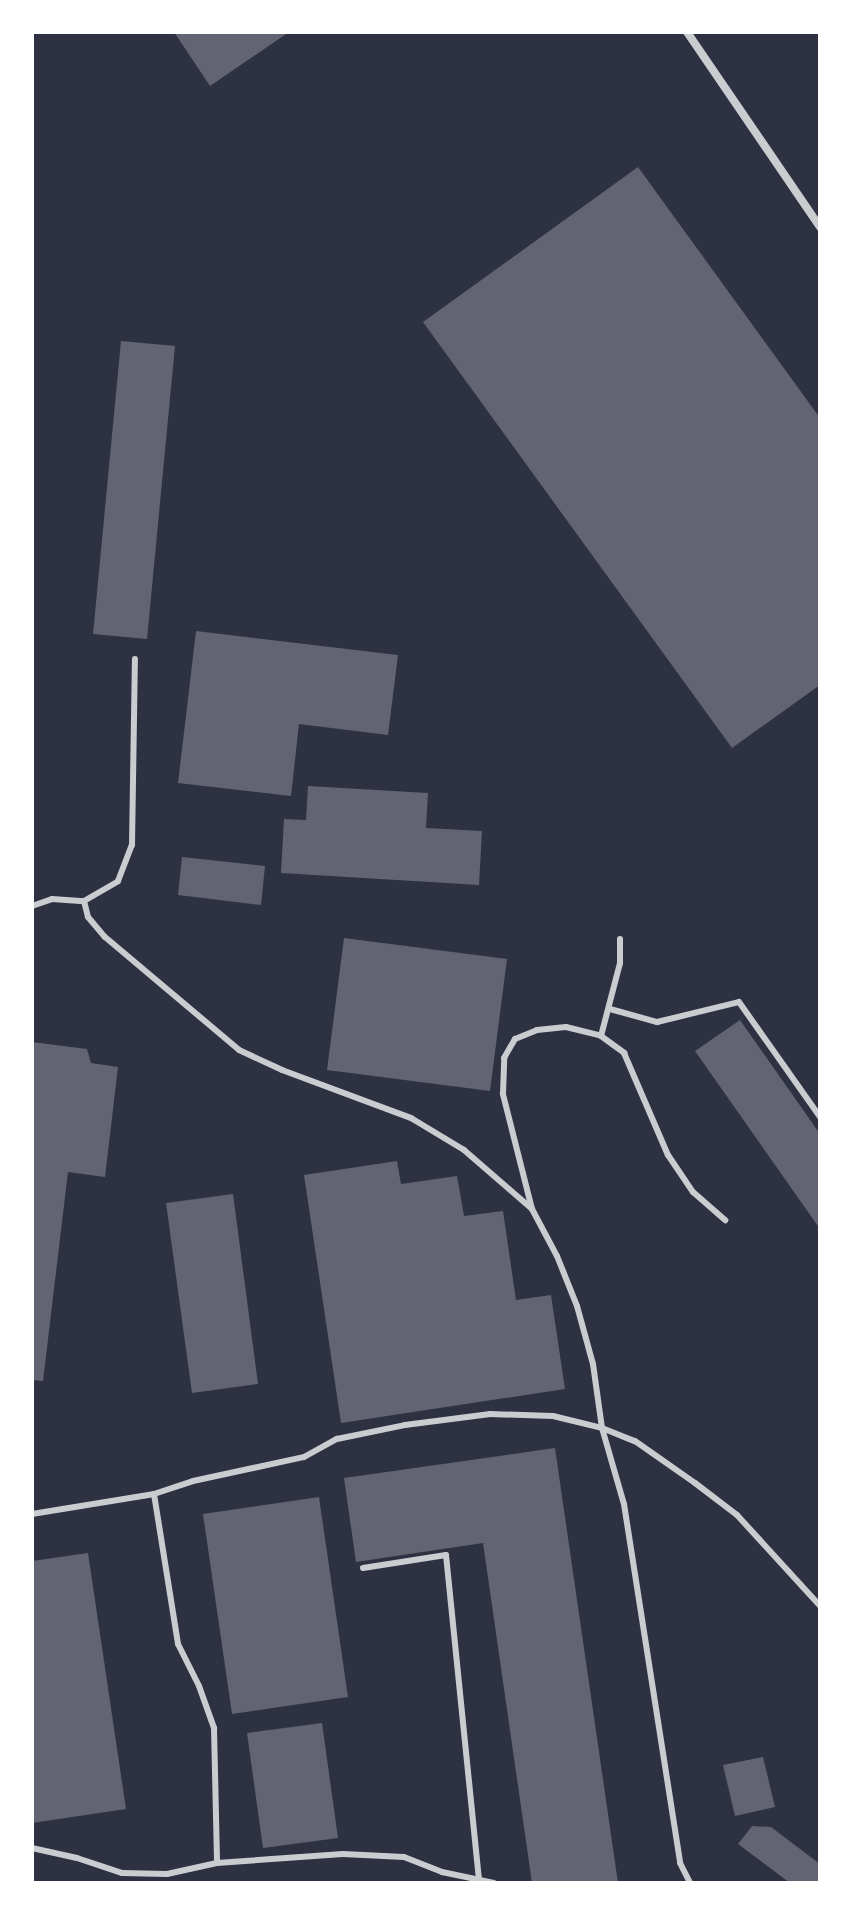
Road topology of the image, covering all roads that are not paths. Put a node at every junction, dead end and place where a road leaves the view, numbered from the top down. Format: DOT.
graph roads {
  1 [pos="687,32"];
  2 [pos="820,227"];
  3 [pos="135,659"];
  4 [pos="84,901"];
  5 [pos="32,906"];
  6 [pos="620,939"];
  7 [pos="610,1009"];
  8 [pos="601,1036"];
  9 [pos="820,1117"];
  10 [pos="532,1209"];
  11 [pos="725,1220"];
  12 [pos="602,1428"];
  13 [pos="154,1494"];
  14 [pos="32,1514"];
  15 [pos="363,1568"];
  16 [pos="820,1606"];
  17 [pos="32,1848"];
  18 [pos="217,1863"];
  19 [pos="442,1872"];
  20 [pos="122,1873"];
  21 [pos="479,1880"];
  22 [pos="117,1883"];
  23 [pos="440,1883"];
  24 [pos="494,1883"];
  25 [pos="690,1883"];
  1 -- 2 [label="street"];
  3 -- 4 [label="lane"];
  4 -- 5 [label="lane"];
  4 -- 10 [label="lane"];
  6 -- 7 [label="lane"];
  7 -- 8 [label="lane"];
  7 -- 9 [label="lane"];
  8 -- 10 [label="lane"];
  8 -- 11 [label="lane"];
  10 -- 12 [label="lane"];
  12 -- 13 [label="lane"];
  12 -- 16 [label="lane"];
  12 -- 25 [label="lane"];
  13 -- 14 [label="lane"];
  13 -- 18 [label="lane"];
  15 -- 21 [label="lane"];
  17 -- 20 [label="lane"];
  18 -- 19 [label="lane"];
  18 -- 20 [label="lane"];
  19 -- 21 [label="lane"];
  19 -- 23 [label="lane"];
  20 -- 22 [label="lane"];
  21 -- 24 [label="lane"];
}
